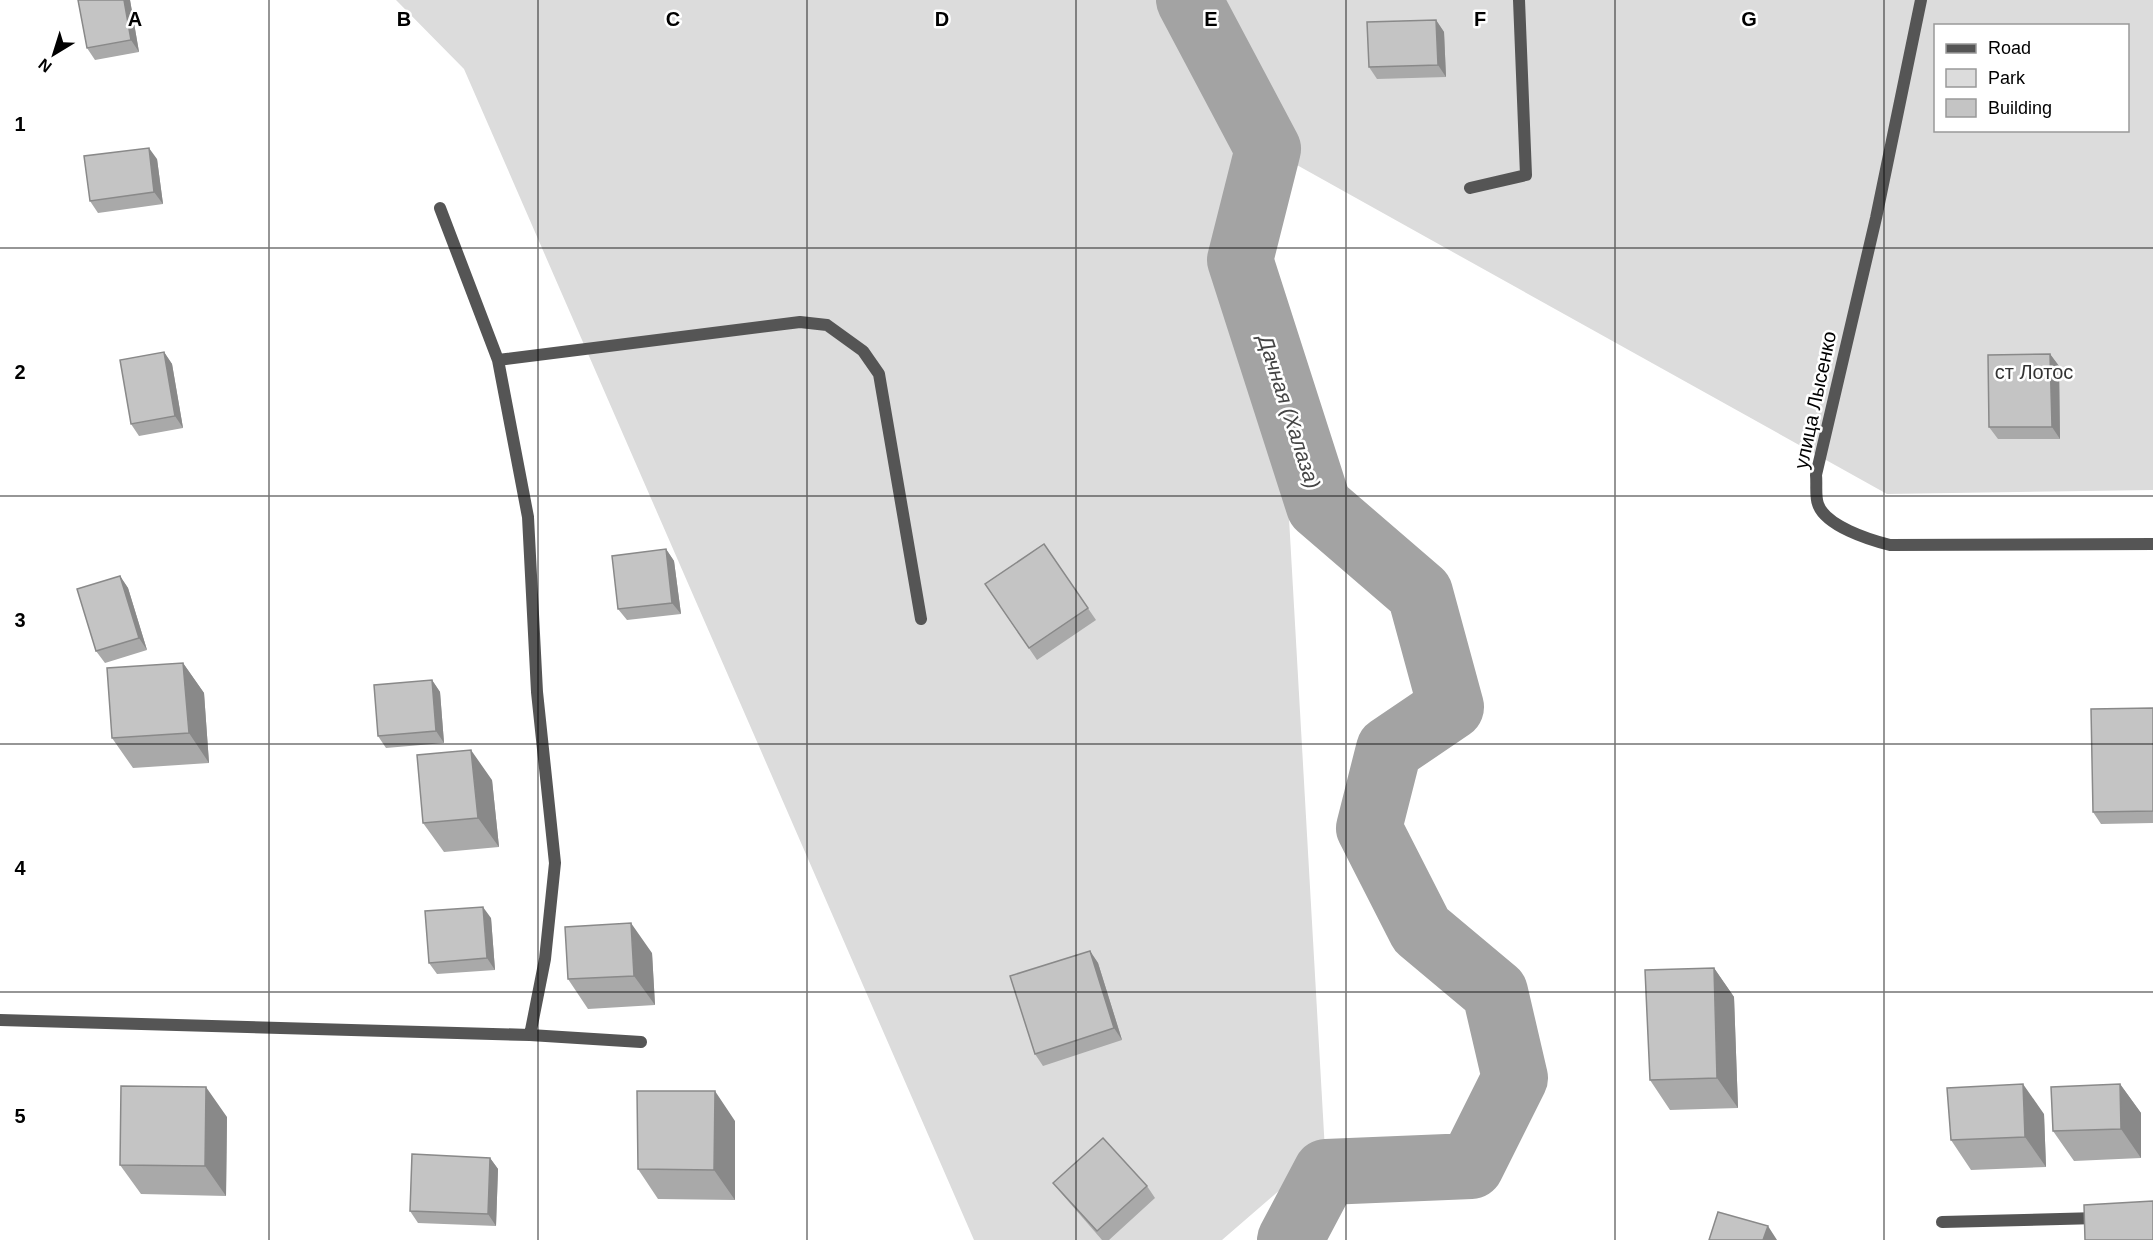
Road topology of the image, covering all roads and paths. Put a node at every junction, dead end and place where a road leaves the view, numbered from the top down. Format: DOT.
graph roads {
  1 [pos="1519,0"];
  2 [pos="1921,0"];
  3 [pos="1470,188"];
  4 [pos="440,208"];
  5 [pos="498,360"];
  6 [pos="2153,544"];
  7 [pos="921,619"];
  8 [pos="0,1020"];
  9 [pos="530,1035"];
  10 [pos="641,1042"];
  11 [pos="2106,1218"];
  12 [pos="1942,1222"];
  1 -- 3 [label="street"];
  2 -- 6 [label="street, улица Лысенко"];
  4 -- 5 [label="street"];
  5 -- 7 [label="street"];
  5 -- 9 [label="street"];
  8 -- 9 [label="street"];
  9 -- 10 [label="street"];
  11 -- 12 [label="street"];
}
